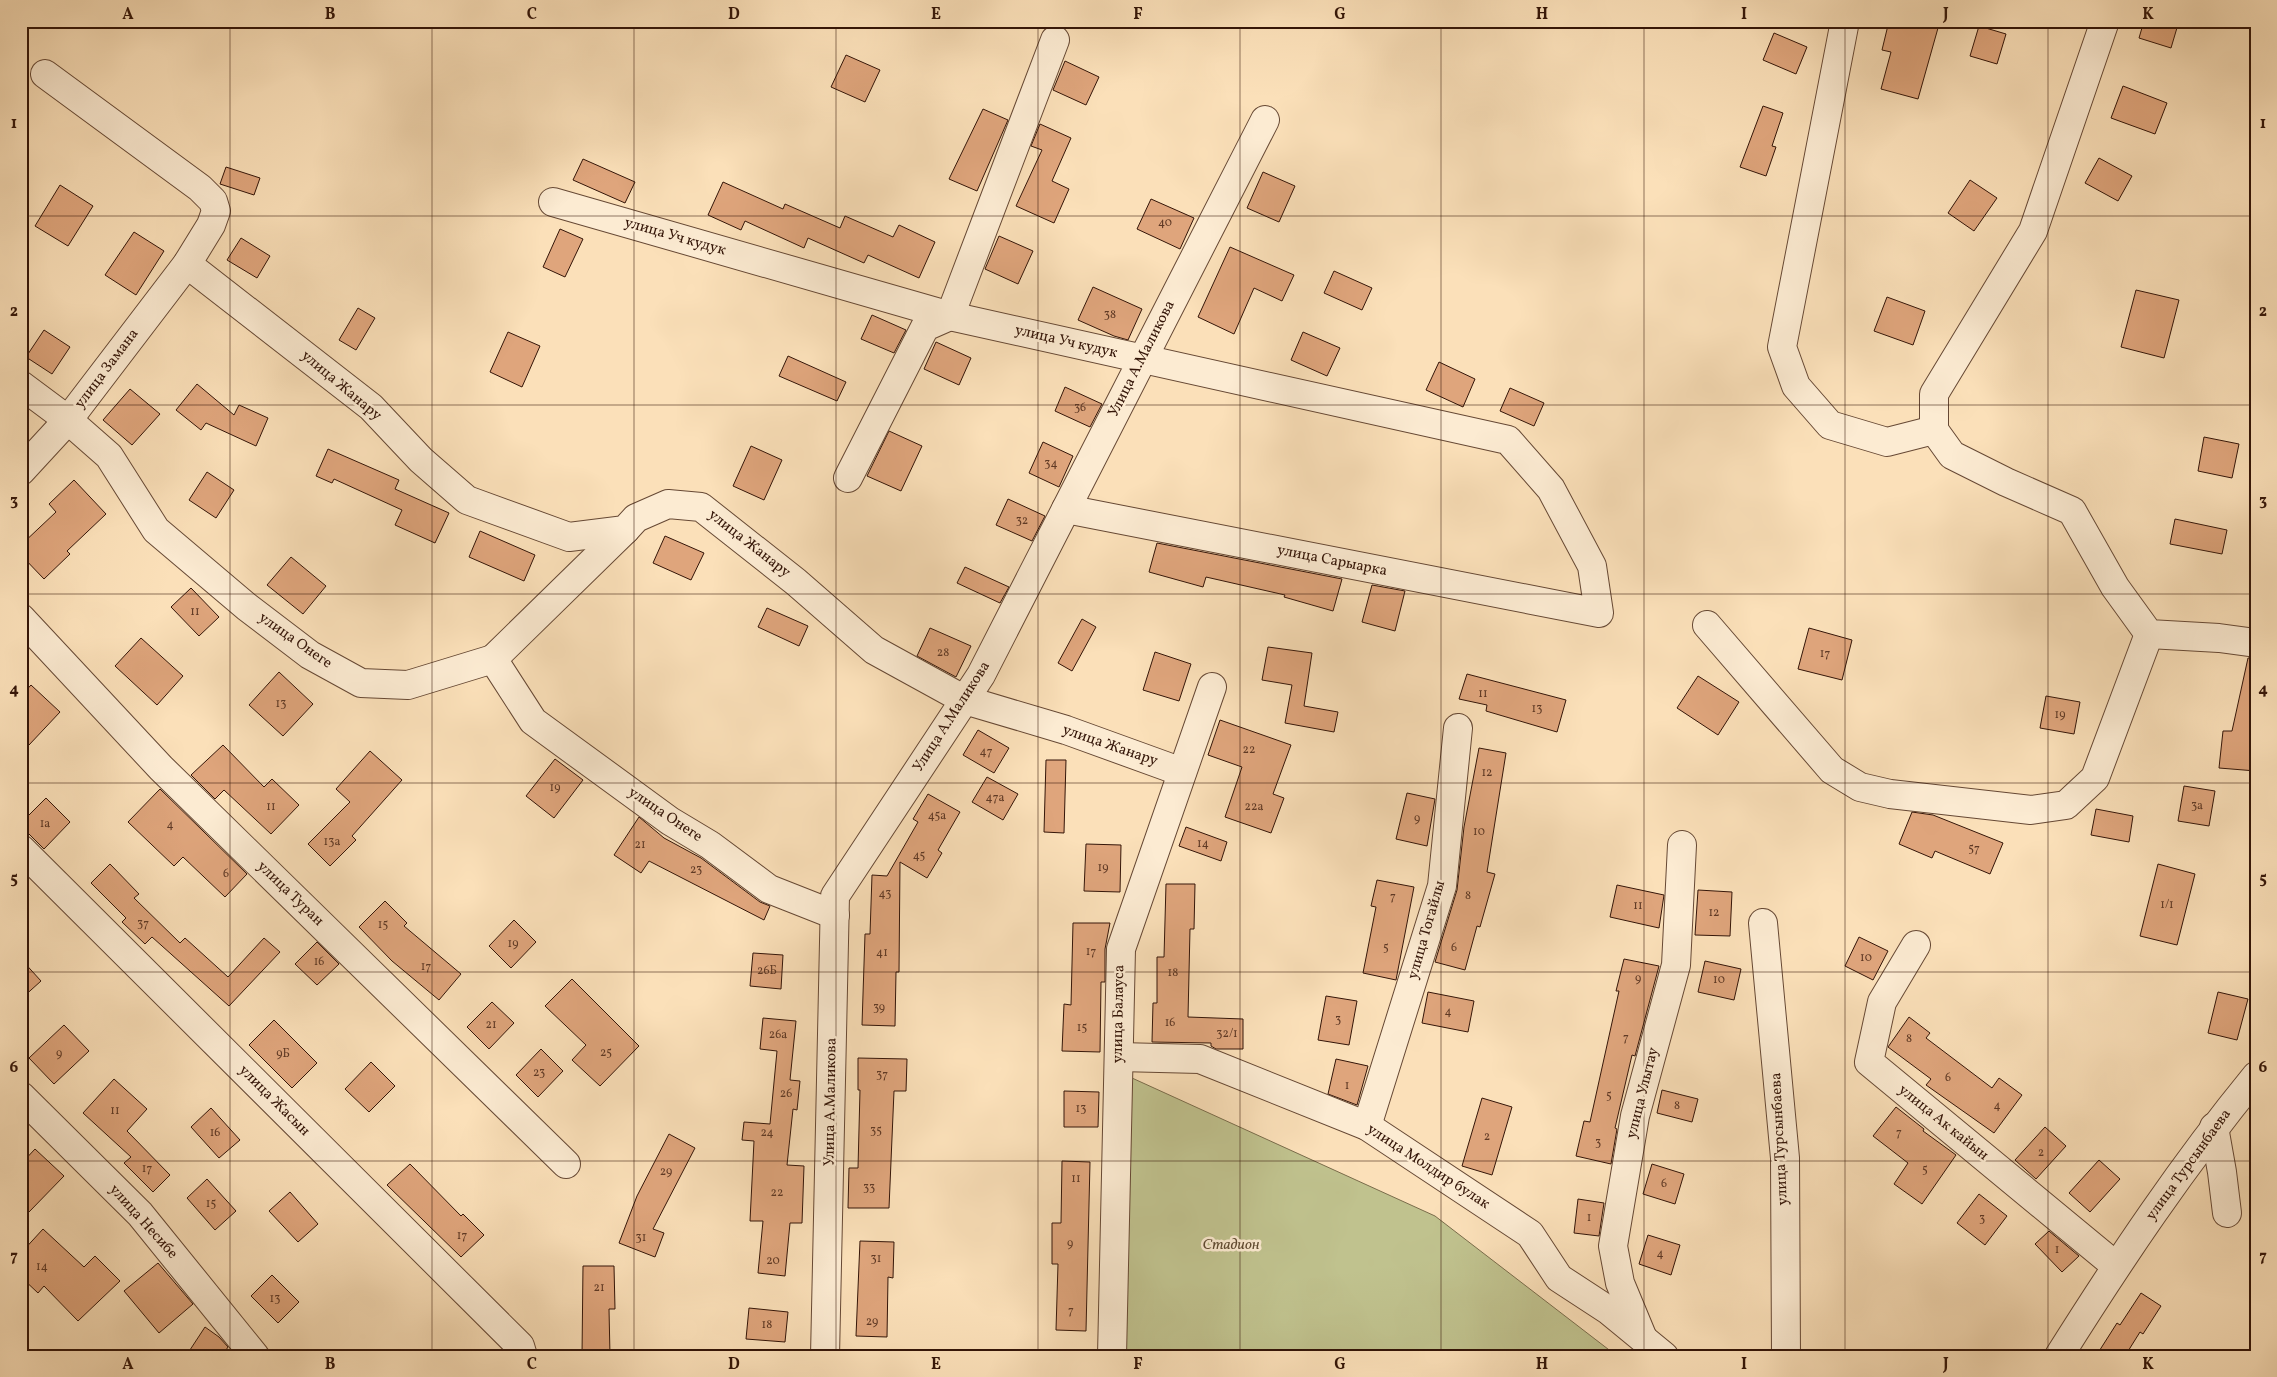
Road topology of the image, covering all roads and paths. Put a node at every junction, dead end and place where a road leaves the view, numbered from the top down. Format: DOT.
graph roads {
  1 [pos="1845,21"];
  2 [pos="2105,21"];
  3 [pos="1055,40"];
  4 [pos="44,74"];
  5 [pos="1265,120"];
  6 [pos="553,202"];
  7 [pos="187,264"];
  8 [pos="950,316"];
  9 [pos="1142,359"];
  10 [pos="21,384"];
  11 [pos="68,420"];
  12 [pos="1934,430"];
  13 [pos="21,471"];
  14 [pos="848,478"];
  15 [pos="1066,508"];
  16 [pos="625,530"];
  17 [pos="1598,613"];
  18 [pos="21,618"];
  19 [pos="1707,625"];
  20 [pos="2149,634"];
  21 [pos="2256,643"];
  22 [pos="493,659"];
  23 [pos="1212,687"];
  24 [pos="965,700"];
  25 [pos="1458,728"];
  26 [pos="1182,772"];
  27 [pos="1682,844"];
  28 [pos="21,850"];
  29 [pos="835,915"];
  30 [pos="1763,923"];
  31 [pos="1916,945"];
  32 [pos="1118,1056"];
  33 [pos="2255,1080"];
  34 [pos="21,1096"];
  35 [pos="1367,1126"];
  36 [pos="2214,1127"];
  37 [pos="566,1164"];
  38 [pos="2227,1213"];
  39 [pos="2116,1266"];
  40 [pos="1643,1337"];
  41 [pos="255,1356"];
  42 [pos="523,1356"];
  43 [pos="826,1356"];
  44 [pos="1112,1356"];
  45 [pos="1664,1356"];
  46 [pos="1786,1356"];
  47 [pos="2059,1356"];
  1 -- 12 [label="street"];
  2 -- 12 [label="street"];
  3 -- 8 [label="street"];
  4 -- 7 [label="street, улица Замана"];
  5 -- 9 [label="street, Улица А.Маликова"];
  6 -- 8 [label="street, улица Уч кудук"];
  7 -- 11 [label="street, улица Замана"];
  7 -- 16 [label="street, улица Жанару"];
  8 -- 9 [label="street, улица Уч кудук"];
  8 -- 14 [label="street"];
  9 -- 15 [label="street, Улица А.Маликова"];
  9 -- 17 [label="street, улица Уч кудук"];
  10 -- 11 [label="street, улица Онеге"];
  11 -- 13 [label="street, улица Замана"];
  11 -- 22 [label="street, улица Онеге"];
  12 -- 20 [label="street"];
  15 -- 17 [label="street, улица Сарыарка"];
  15 -- 24 [label="street, Улица А.Маликова"];
  16 -- 22 [label="street"];
  16 -- 24 [label="street, улица Жанару"];
  18 -- 37 [label="street, улица Туран"];
  19 -- 20 [label="street"];
  20 -- 21 [label="street"];
  22 -- 29 [label="street, улица Онеге"];
  23 -- 26 [label="street, улица Балауса"];
  24 -- 26 [label="street, улица Жанару"];
  24 -- 29 [label="street, Улица А.Маликова"];
  25 -- 35 [label="street, улица Тогайлы"];
  26 -- 32 [label="street, улица Балауса"];
  27 -- 40 [label="street, улица Улытау"];
  28 -- 42 [label="street, улица Жасын"];
  29 -- 43 [label="street, Улица А.Маликова"];
  30 -- 46 [label="street, улица Турсынбаева"];
  31 -- 39 [label="street, улица Ак кайын"];
  32 -- 35 [label="street, улица Молдир булак"];
  32 -- 44 [label="street, улица Балауса"];
  33 -- 36 [label="street, улица Турсынбаева"];
  34 -- 41 [label="street, улица Несибе"];
  35 -- 40 [label="street, улица Молдир булак"];
  36 -- 38 [label="street"];
  36 -- 39 [label="street, улица Турсынбаева"];
  39 -- 47 [label="street, улица Турсынбаева"];
  40 -- 45 [label="street, улица Молдир булак"];
}
